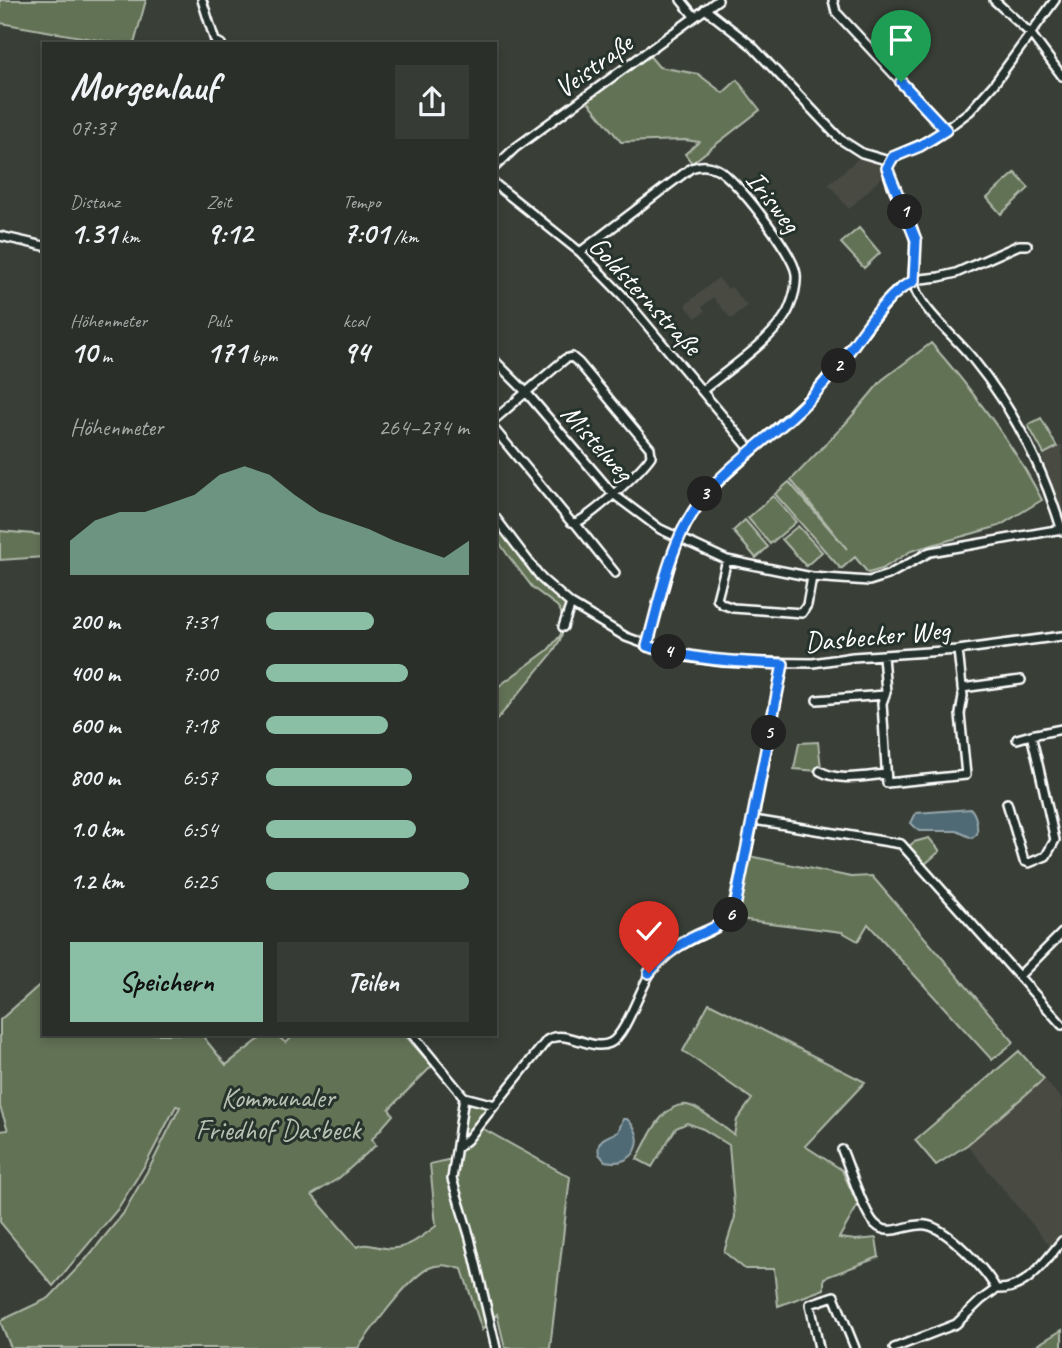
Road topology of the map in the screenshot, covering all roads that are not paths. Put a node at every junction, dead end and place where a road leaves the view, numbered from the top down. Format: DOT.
graph roads {
  1 [pos="202,0"];
  2 [pos="681,0"];
  3 [pos="718,0"];
  4 [pos="833,0"];
  5 [pos="994,0"];
  6 [pos="1055,0"];
  7 [pos="705,9"];
  8 [pos="694,16"];
  9 [pos="1031,34"];
  10 [pos="217,42"];
  11 [pos="1062,76"];
  12 [pos="946,130"];
  13 [pos="889,161"];
  14 [pos="497,165"];
  15 [pos="497,186"];
  16 [pos="0,236"];
  17 [pos="1027,245"];
  18 [pos="42,246"];
  19 [pos="580,252"];
  20 [pos="914,281"];
  21 [pos="497,363"];
  22 [pos="703,390"];
  23 [pos="526,392"];
  24 [pos="497,417"];
  25 [pos="497,432"];
  26 [pos="751,450"];
  27 [pos="613,494"];
  28 [pos="497,520"];
  29 [pos="575,523"];
  30 [pos="1062,530"];
  31 [pos="679,540"];
  32 [pos="727,561"];
  33 [pos="615,573"];
  34 [pos="812,576"];
  35 [pos="571,604"];
  36 [pos="563,627"];
  37 [pos="1062,636"];
  38 [pos="647,646"];
  39 [pos="958,650"];
  40 [pos="883,656"];
  41 [pos="783,664"];
  42 [pos="1021,680"];
  43 [pos="962,688"];
  44 [pos="885,695"];
  45 [pos="817,701"];
  46 [pos="1062,729"];
  47 [pos="1031,735"];
  48 [pos="1017,739"];
  49 [pos="820,771"];
  50 [pos="886,775"];
  51 [pos="1007,803"];
  52 [pos="754,820"];
  53 [pos="1062,933"];
  54 [pos="1019,976"];
  55 [pos="1062,1025"];
  56 [pos="414,1036"];
  57 [pos="464,1097"];
  58 [pos="495,1105"];
  59 [pos="457,1148"];
  60 [pos="842,1150"];
  61 [pos="1062,1241"];
  62 [pos="996,1289"];
  63 [pos="496,1348"];
  64 [pos="819,1348"];
  65 [pos="855,1348"];
  66 [pos="894,1348"];
  1 -- 10 [label="street"];
  2 -- 8 [label="street"];
  3 -- 7 [label="street, Veistraße"];
  4 -- 12 [label="street"];
  5 -- 9 [label="street"];
  6 -- 9 [label="street"];
  7 -- 8 [label="street, Veistraße"];
  7 -- 13 [label="street"];
  8 -- 14 [label="street, Veistraße"];
  9 -- 11 [label="street"];
  9 -- 12 [label="street"];
  12 -- 13 [label="street"];
  13 -- 20 [label="street"];
  15 -- 19 [label="street, Goldsternstraße"];
  16 -- 18 [label="street"];
  17 -- 20 [label="street"];
  19 -- 22 [label="street, Goldsternstraße"];
  19 -- 22 [label="street, Irisweg"];
  20 -- 26 [label="street"];
  20 -- 30 [label="street"];
  21 -- 23 [label="street, Mistelweg"];
  22 -- 26 [label="street, Goldsternstraße"];
  23 -- 24 [label="street"];
  23 -- 27 [label="street, Mistelweg"];
  23 -- 27 [label="street"];
  25 -- 29 [label="street"];
  26 -- 31 [label="street"];
  27 -- 29 [label="street"];
  27 -- 31 [label="street, Mistelweg"];
  28 -- 35 [label="street, Dasbecker Weg"];
  29 -- 33 [label="street"];
  30 -- 34 [label="street, Mistelweg"];
  31 -- 32 [label="street, Mistelweg"];
  31 -- 38 [label="street"];
  32 -- 34 [label="street, Mistelweg"];
  32 -- 34 [label="street"];
  35 -- 36 [label="street"];
  35 -- 38 [label="street, Dasbecker Weg"];
  37 -- 39 [label="street, Dasbecker Weg"];
  38 -- 41 [label="street, Dasbecker Weg"];
  39 -- 40 [label="street, Dasbecker Weg"];
  39 -- 43 [label="street"];
  40 -- 41 [label="street, Dasbecker Weg"];
  40 -- 44 [label="street"];
  41 -- 52 [label="street"];
  42 -- 43 [label="street"];
  43 -- 50 [label="street"];
  44 -- 45 [label="street"];
  44 -- 50 [label="street"];
  46 -- 47 [label="street"];
  47 -- 48 [label="street"];
  47 -- 51 [label="street"];
  49 -- 50 [label="street"];
  52 -- 54 [label="street"];
  52 -- 58 [label="street"];
  53 -- 54 [label="street"];
  54 -- 55 [label="street"];
  56 -- 57 [label="street"];
  57 -- 58 [label="street"];
  57 -- 59 [label="street"];
  58 -- 59 [label="street"];
  59 -- 63 [label="street"];
  60 -- 62 [label="street"];
  61 -- 62 [label="street"];
  62 -- 66 [label="street"];
  64 -- 65 [label="street"];
}
